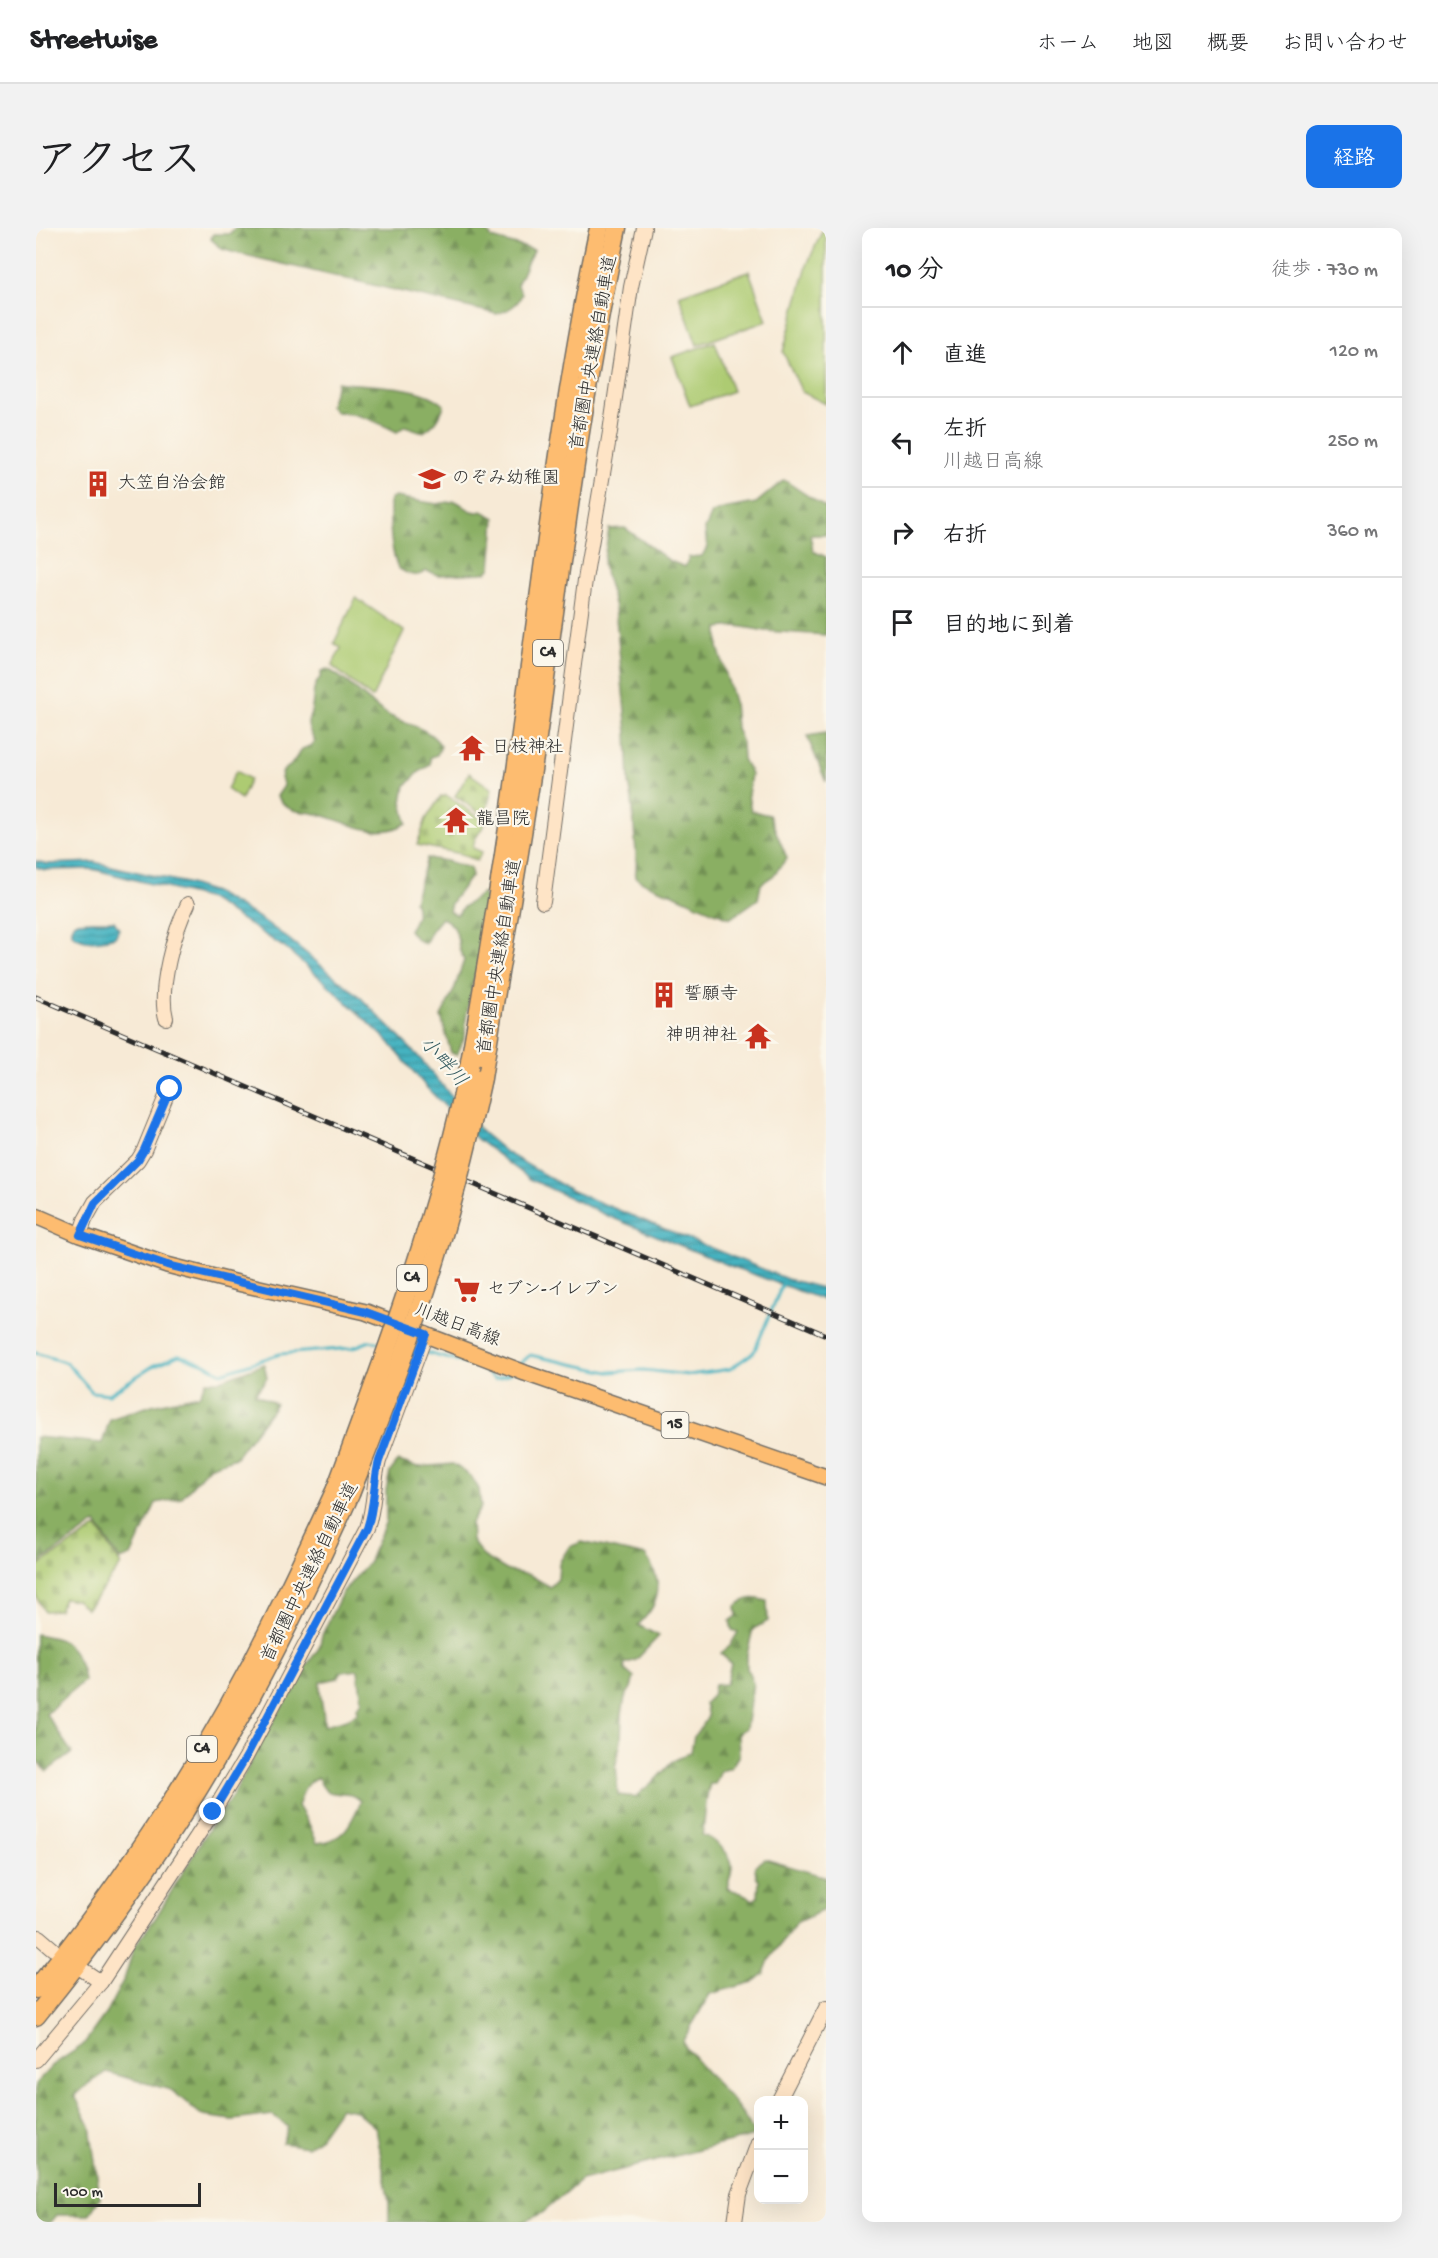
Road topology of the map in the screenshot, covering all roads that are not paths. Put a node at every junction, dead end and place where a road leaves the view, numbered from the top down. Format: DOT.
graph roads {
  1 [pos="599,228"];
  2 [pos="617,228"];
  3 [pos="644,228"];
  4 [pos="543,902"];
  5 [pos="188,904"];
  6 [pos="166,1018"];
  7 [pos="170,1089"];
  8 [pos="36,1216"];
  9 [pos="80,1235"];
  10 [pos="426,1334"];
  11 [pos="826,1478"];
  12 [pos="343,1491"];
  13 [pos="39,1937"];
  14 [pos="53,1949"];
  15 [pos="83,1970"];
  16 [pos="100,1982"];
  17 [pos="36,1989"];
  18 [pos="826,2008"];
  19 [pos="36,2016"];
  20 [pos="36,2060"];
  21 [pos="781,2096"];
  22 [pos="756,2150"];
  23 [pos="735,2222"];
  1 -- 12 [label="highway, 首都圏中央連絡自動車道 / C4, bridge"];
  2 -- 12 [label="highway, 首都圏中央連絡自動車道 / C4, bridge"];
  3 -- 4 [label="street"];
  5 -- 6 [label="street"];
  7 -- 9 [label="street"];
  8 -- 9 [label="main road, 川越日高線 / 15"];
  9 -- 10 [label="main road, 川越日高線 / 15"];
  10 -- 11 [label="main road, 川越日高線 / 15"];
  10 -- 16 [label="street"];
  12 -- 17 [label="highway, 首都圏中央連絡自動車道 / C4"];
  12 -- 19 [label="highway, 首都圏中央連絡自動車道 / C4"];
  13 -- 14 [label="street"];
  15 -- 16 [label="street"];
  16 -- 20 [label="street"];
  18 -- 21 [label="street"];
  22 -- 23 [label="street"];
}
